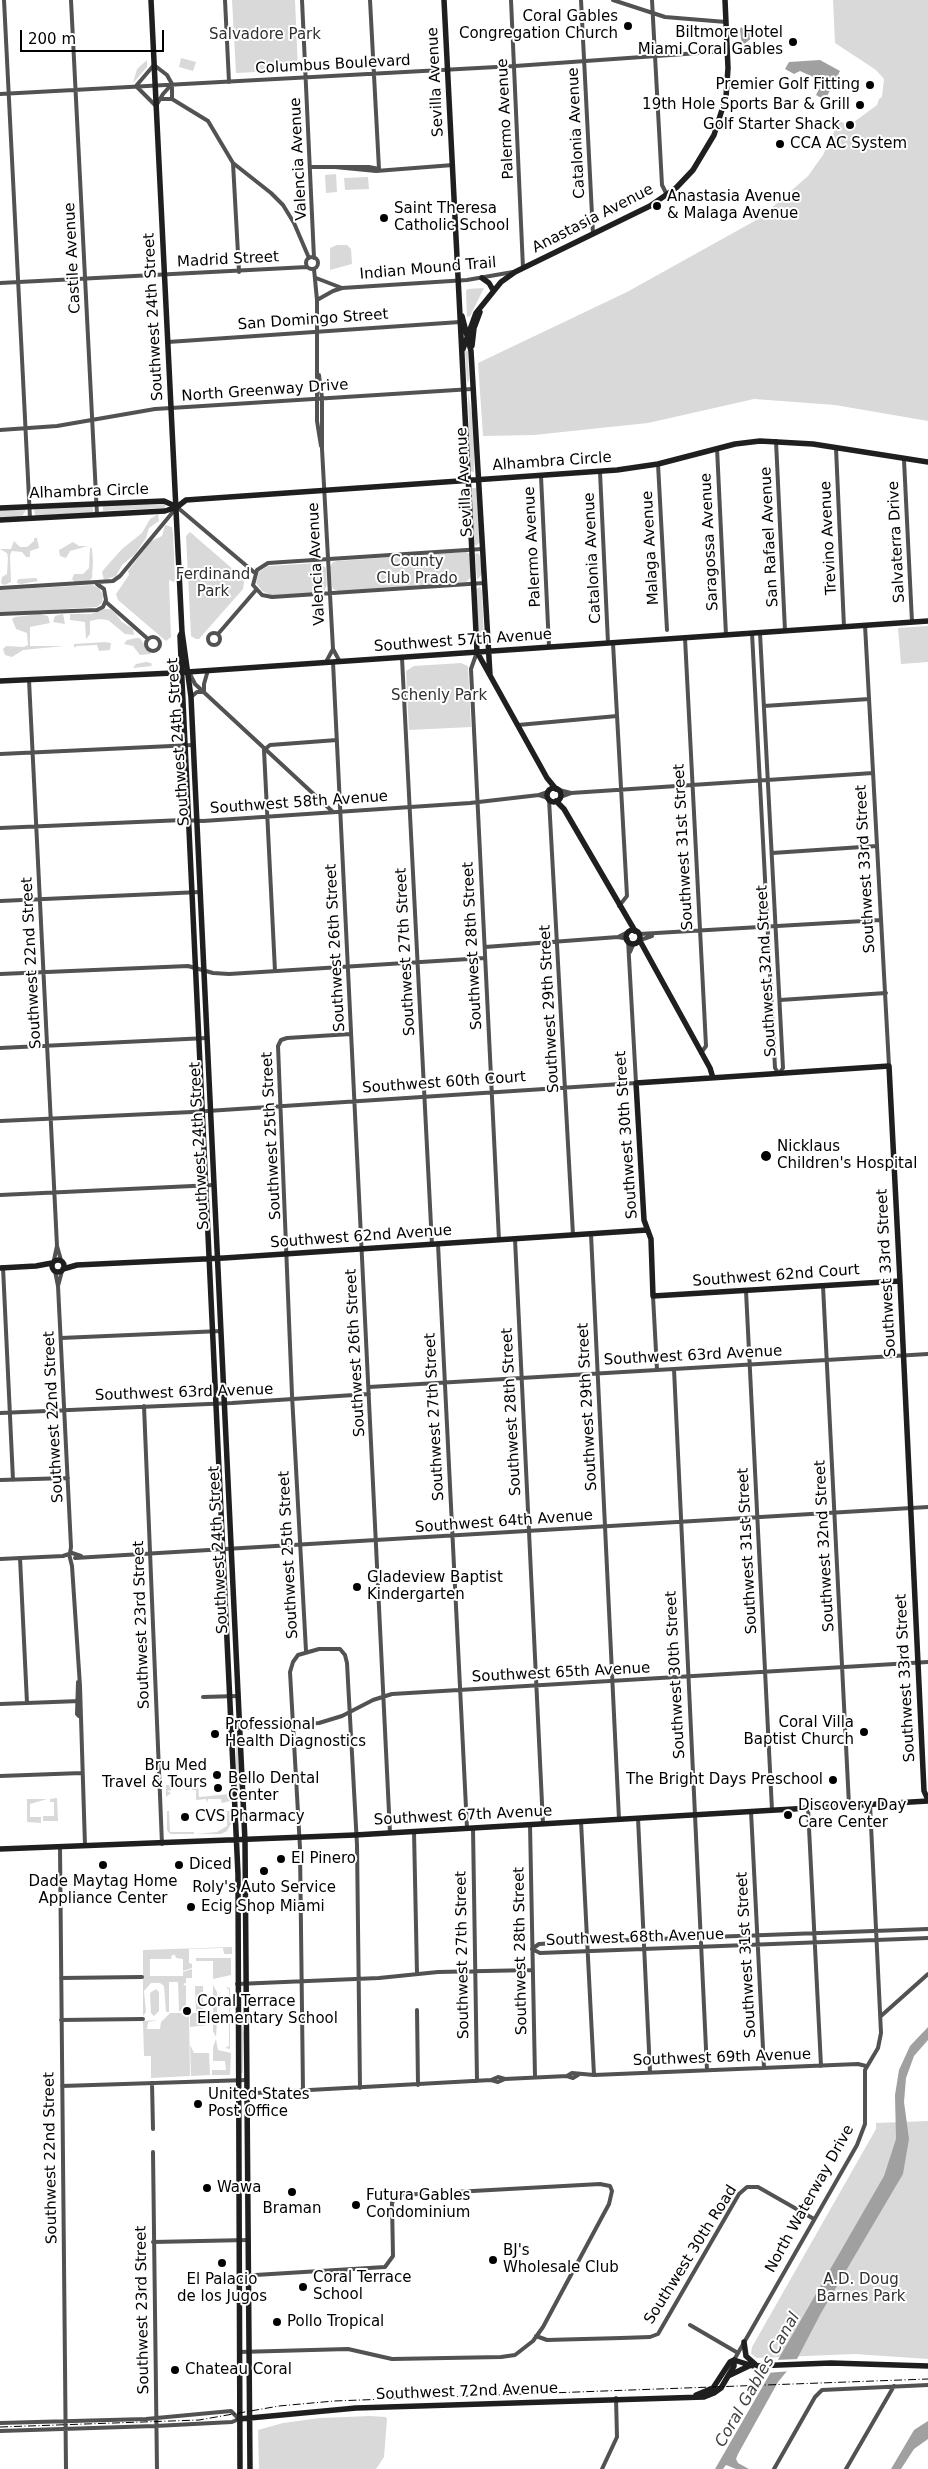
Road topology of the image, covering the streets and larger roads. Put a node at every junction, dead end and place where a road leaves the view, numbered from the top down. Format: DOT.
graph roads {
  1 [pos="4,0"];
  2 [pos="71,0"];
  3 [pos="151,0"];
  4 [pos="226,0"];
  5 [pos="302,0"];
  6 [pos="370,0"];
  7 [pos="444,0"];
  8 [pos="511,0"];
  9 [pos="581,0"];
  10 [pos="613,0"];
  11 [pos="652,0"];
  12 [pos="725,0"];
  13 [pos="653,14"];
  14 [pos="726,22"];
  15 [pos="727,51"];
  16 [pos="655,57"];
  17 [pos="584,62"];
  18 [pos="154,65"];
  19 [pos="515,66"];
  20 [pos="448,70"];
  21 [pos="373,74"];
  22 [pos="306,78"];
  23 [pos="229,82"];
  24 [pos="172,84"];
  25 [pos="155,85"];
  26 [pos="136,86"];
  27 [pos="76,90"];
  28 [pos="0,94"];
  29 [pos="8,94"];
  30 [pos="172,100"];
  31 [pos="158,102"];
  32 [pos="233,163"];
  33 [pos="453,165"];
  34 [pos="310,167"];
  35 [pos="379,169"];
  36 [pos="667,195"];
  37 [pos="594,234"];
  38 [pos="312,258"];
  39 [pos="307,267"];
  40 [pos="523,268"];
  41 [pos="314,269"];
  42 [pos="239,272"];
  43 [pos="515,272"];
  44 [pos="165,275"];
  45 [pos="316,278"];
  46 [pos="482,278"];
  47 [pos="85,279"];
  48 [pos="459,281"];
  49 [pos="0,283"];
  50 [pos="18,283"];
  51 [pos="342,288"];
  52 [pos="493,290"];
  53 [pos="317,300"];
  54 [pos="482,304"];
  55 [pos="460,312"];
  56 [pos="460,322"];
  57 [pos="318,331"];
  58 [pos="467,335"];
  59 [pos="168,342"];
  60 [pos="471,351"];
  61 [pos="462,355"];
  62 [pos="319,375"];
  63 [pos="464,389"];
  64 [pos="472,389"];
  65 [pos="322,398"];
  66 [pos="317,399"];
  67 [pos="171,408"];
  68 [pos="92,420"];
  69 [pos="25,429"];
  70 [pos="0,430"];
  71 [pos="776,441"];
  72 [pos="717,448"];
  73 [pos="836,448"];
  74 [pos="322,449"];
  75 [pos="904,460"];
  76 [pos="928,462"];
  77 [pos="658,464"];
  78 [pos="600,472"];
  79 [pos="541,476"];
  80 [pos="478,480"];
  81 [pos="469,481"];
  82 [pos="324,490"];
  83 [pos="97,505"];
  84 [pos="29,507"];
  85 [pos="0,508"];
  86 [pos="176,508"];
  87 [pos="97,515"];
  88 [pos="30,518"];
  89 [pos="0,520"];
  90 [pos="482,549"];
  91 [pos="472,550"];
  92 [pos="328,560"];
  93 [pos="255,573"];
  94 [pos="95,583"];
  95 [pos="484,583"];
  96 [pos="474,584"];
  97 [pos="0,588"];
  98 [pos="256,590"];
  99 [pos="330,594"];
  100 [pos="106,602"];
  101 [pos="0,614"];
  102 [pos="912,622"];
  103 [pos="928,622"];
  104 [pos="865,625"];
  105 [pos="844,627"];
  106 [pos="667,630"];
  107 [pos="785,631"];
  108 [pos="182,632"];
  109 [pos="760,632"];
  110 [pos="752,633"];
  111 [pos="218,634"];
  112 [pos="726,635"];
  113 [pos="685,638"];
  114 [pos="148,639"];
  115 [pos="610,643"];
  116 [pos="549,647"];
  117 [pos="333,649"];
  118 [pos="477,652"];
  119 [pos="487,652"];
  120 [pos="402,658"];
  121 [pos="325,662"];
  122 [pos="333,662"];
  123 [pos="340,662"];
  124 [pos="208,670"];
  125 [pos="182,672"];
  126 [pos="189,672"];
  127 [pos="490,675"];
  128 [pos="29,680"];
  129 [pos="0,681"];
  130 [pos="204,692"];
  131 [pos="191,697"];
  132 [pos="869,699"];
  133 [pos="764,706"];
  134 [pos="617,716"];
  135 [pos="518,725"];
  136 [pos="337,740"];
  137 [pos="185,745"];
  138 [pos="194,745"];
  139 [pos="265,747"];
  140 [pos="33,752"];
  141 [pos="0,754"];
  142 [pos="873,773"];
  143 [pos="760,780"];
  144 [pos="768,780"];
  145 [pos="692,785"];
  146 [pos="621,790"];
  147 [pos="554,796"];
  148 [pos="477,801"];
  149 [pos="409,807"];
  150 [pos="340,811"];
  151 [pos="333,812"];
  152 [pos="266,816"];
  153 [pos="188,820"];
  154 [pos="197,821"];
  155 [pos="37,826"];
  156 [pos="0,828"];
  157 [pos="878,846"];
  158 [pos="772,853"];
  159 [pos="192,892"];
  160 [pos="200,892"];
  161 [pos="40,899"];
  162 [pos="0,901"];
  163 [pos="619,906"];
  164 [pos="626,918"];
  165 [pos="881,920"];
  166 [pos="776,926"];
  167 [pos="768,927"];
  168 [pos="700,932"];
  169 [pos="627,936"];
  170 [pos="637,939"];
  171 [pos="557,942"];
  172 [pos="485,947"];
  173 [pos="630,957"];
  174 [pos="485,958"];
  175 [pos="417,962"];
  176 [pos="348,966"];
  177 [pos="196,968"];
  178 [pos="204,971"];
  179 [pos="274,971"];
  180 [pos="44,972"];
  181 [pos="0,974"];
  182 [pos="886,993"];
  183 [pos="780,1000"];
  184 [pos="351,1034"];
  185 [pos="207,1038"];
  186 [pos="199,1039"];
  187 [pos="47,1046"];
  188 [pos="0,1048"];
  189 [pos="701,1053"];
  190 [pos="889,1066"];
  191 [pos="779,1074"];
  192 [pos="713,1078"];
  193 [pos="636,1083"];
  194 [pos="565,1088"];
  195 [pos="492,1093"];
  196 [pos="424,1097"];
  197 [pos="355,1102"];
  198 [pos="281,1106"];
  199 [pos="210,1111"];
  200 [pos="202,1112"];
  201 [pos="51,1119"];
  202 [pos="0,1121"];
  203 [pos="205,1185"];
  204 [pos="214,1185"];
  205 [pos="54,1192"];
  206 [pos="0,1195"];
  207 [pos="647,1230"];
  208 [pos="591,1234"];
  209 [pos="573,1235"];
  210 [pos="515,1239"];
  211 [pos="500,1240"];
  212 [pos="435,1244"];
  213 [pos="362,1249"];
  214 [pos="287,1254"];
  215 [pos="209,1259"];
  216 [pos="218,1259"];
  217 [pos="58,1266"];
  218 [pos="2,1267"];
  219 [pos="900,1281"];
  220 [pos="823,1286"];
  221 [pos="746,1291"];
  222 [pos="653,1296"];
  223 [pos="212,1331"];
  224 [pos="221,1331"];
  225 [pos="61,1338"];
  226 [pos="928,1354"];
  227 [pos="904,1355"];
  228 [pos="827,1360"];
  229 [pos="750,1364"];
  230 [pos="674,1369"];
  231 [pos="656,1370"];
  232 [pos="598,1373"];
  233 [pos="522,1378"];
  234 [pos="445,1382"];
  235 [pos="369,1387"];
  236 [pos="369,1394"];
  237 [pos="293,1400"];
  238 [pos="224,1403"];
  239 [pos="216,1404"];
  240 [pos="144,1406"];
  241 [pos="64,1410"];
  242 [pos="0,1413"];
  243 [pos="10,1413"];
  244 [pos="68,1478"];
  245 [pos="0,1480"];
  246 [pos="13,1480"];
  247 [pos="911,1508"];
  248 [pos="928,1508"];
  249 [pos="834,1513"];
  250 [pos="758,1518"];
  251 [pos="682,1522"];
  252 [pos="605,1527"];
  253 [pos="529,1532"];
  254 [pos="452,1537"];
  255 [pos="376,1542"];
  256 [pos="300,1546"];
  257 [pos="222,1550"];
  258 [pos="231,1550"];
  259 [pos="151,1553"];
  260 [pos="72,1556"];
  261 [pos="20,1558"];
  262 [pos="0,1559"];
  263 [pos="306,1651"];
  264 [pos="928,1662"];
  265 [pos="918,1663"];
  266 [pos="842,1668"];
  267 [pos="766,1672"];
  268 [pos="689,1677"];
  269 [pos="613,1681"];
  270 [pos="536,1686"];
  271 [pos="460,1690"];
  272 [pos="229,1696"];
  273 [pos="238,1696"];
  274 [pos="384,1696"];
  275 [pos="203,1697"];
  276 [pos="78,1701"];
  277 [pos="27,1703"];
  278 [pos="0,1704"];
  279 [pos="349,1713"];
  280 [pos="292,1726"];
  281 [pos="240,1728"];
  282 [pos="231,1729"];
  283 [pos="82,1773"];
  284 [pos="0,1776"];
  285 [pos="928,1800"];
  286 [pos="870,1804"];
  287 [pos="849,1805"];
  288 [pos="808,1808"];
  289 [pos="772,1810"];
  290 [pos="751,1811"];
  291 [pos="695,1814"];
  292 [pos="638,1818"];
  293 [pos="619,1819"];
  294 [pos="581,1821"];
  295 [pos="530,1824"];
  296 [pos="543,1824"];
  297 [pos="470,1828"];
  298 [pos="414,1831"];
  299 [pos="390,1833"];
  300 [pos="355,1835"];
  301 [pos="298,1837"];
  302 [pos="236,1841"];
  303 [pos="245,1841"];
  304 [pos="162,1844"];
  305 [pos="85,1846"];
  306 [pos="60,1847"];
  307 [pos="0,1849"];
  308 [pos="246,1913"];
  309 [pos="238,1914"];
  310 [pos="928,1929"];
  311 [pos="876,1931"];
  312 [pos="814,1934"];
  313 [pos="757,1936"];
  314 [pos="700,1938"];
  315 [pos="928,1938"];
  316 [pos="644,1940"];
  317 [pos="877,1940"];
  318 [pos="587,1942"];
  319 [pos="814,1942"];
  320 [pos="758,1944"];
  321 [pos="701,1946"];
  322 [pos="532,1949"];
  323 [pos="644,1949"];
  324 [pos="588,1951"];
  325 [pos="533,1970"];
  326 [pos="475,1973"];
  327 [pos="417,1974"];
  328 [pos="928,1974"];
  329 [pos="142,1977"];
  330 [pos="61,1978"];
  331 [pos="358,1980"];
  332 [pos="302,1982"];
  333 [pos="237,1984"];
  334 [pos="246,1985"];
  335 [pos="417,2010"];
  336 [pos="881,2016"];
  337 [pos="143,2019"];
  338 [pos="61,2020"];
  339 [pos="821,2066"];
  340 [pos="866,2066"];
  341 [pos="764,2068"];
  342 [pos="707,2070"];
  343 [pos="650,2072"];
  344 [pos="594,2075"];
  345 [pos="535,2077"];
  346 [pos="247,2080"];
  347 [pos="237,2081"];
  348 [pos="476,2081"];
  349 [pos="152,2083"];
  350 [pos="418,2085"];
  351 [pos="62,2086"];
  352 [pos="360,2088"];
  353 [pos="303,2091"];
  354 [pos="237,2094"];
  355 [pos="247,2094"];
  356 [pos="153,2129"];
  357 [pos="153,2152"];
  358 [pos="814,2219"];
  359 [pos="239,2240"];
  360 [pos="248,2240"];
  361 [pos="153,2242"];
  362 [pos="239,2276"];
  363 [pos="249,2276"];
  364 [pos="690,2325"];
  365 [pos="536,2336"];
  366 [pos="744,2342"];
  367 [pos="240,2352"];
  368 [pos="249,2352"];
  369 [pos="738,2353"];
  370 [pos="734,2360"];
  371 [pos="754,2365"];
  372 [pos="928,2366"];
  373 [pos="728,2376"];
  374 [pos="928,2385"];
  375 [pos="894,2386"];
  376 [pos="696,2395"];
  377 [pos="616,2398"];
  378 [pos="155,2418"];
  379 [pos="249,2418"];
  380 [pos="239,2419"];
  381 [pos="65,2421"];
  382 [pos="0,2423"];
  383 [pos="155,2426"];
  384 [pos="65,2429"];
  385 [pos="0,2431"];
  386 [pos="240,2468"];
  387 [pos="250,2468"];
  388 [pos="66,2469"];
  389 [pos="156,2469"];
  390 [pos="602,2469"];
  391 [pos="774,2469"];
  392 [pos="846,2469"];
  1 -- 29 [label="street"];
  2 -- 27 [label="street, Castile Avenue"];
  3 -- 18 [label="street, Southwest 24th Street"];
  4 -- 23 [label="street"];
  5 -- 22 [label="street, Valencia Avenue"];
  6 -- 21 [label="street"];
  7 -- 20 [label="street, Sevilla Avenue"];
  8 -- 19 [label="street, Palermo Avenue"];
  9 -- 17 [label="street, Catalonia Avenue"];
  10 -- 13 [label="street"];
  11 -- 13 [label="street"];
  12 -- 14 [label="street, Anastasia Avenue"];
  13 -- 14 [label="street"];
  13 -- 16 [label="street"];
  14 -- 15 [label="street, Anastasia Avenue"];
  15 -- 16 [label="street, Columbus Boulevard"];
  15 -- 36 [label="street, Anastasia Avenue"];
  16 -- 17 [label="street, Columbus Boulevard"];
  16 -- 36 [label="street"];
  17 -- 19 [label="street, Columbus Boulevard"];
  17 -- 37 [label="street, Catalonia Avenue"];
  18 -- 24 [label="street"];
  18 -- 25 [label="street, Southwest 24th Street"];
  18 -- 26 [label="street"];
  19 -- 20 [label="street, Columbus Boulevard"];
  19 -- 40 [label="street, Palermo Avenue"];
  20 -- 21 [label="street, Columbus Boulevard"];
  20 -- 33 [label="street, Sevilla Avenue"];
  21 -- 22 [label="street, Columbus Boulevard"];
  21 -- 35 [label="street"];
  22 -- 23 [label="street, Columbus Boulevard"];
  22 -- 34 [label="street, Valencia Avenue"];
  23 -- 24 [label="street, Columbus Boulevard"];
  24 -- 25 [label="street, Columbus Boulevard"];
  24 -- 30 [label="street"];
  24 -- 31 [label="street"];
  25 -- 26 [label="street, Columbus Boulevard"];
  25 -- 31 [label="street, Southwest 24th Street"];
  26 -- 27 [label="street, Columbus Boulevard"];
  26 -- 31 [label="street"];
  27 -- 29 [label="street, Columbus Boulevard"];
  27 -- 47 [label="street, Castile Avenue"];
  28 -- 29 [label="street, Columbus Boulevard"];
  29 -- 50 [label="street"];
  30 -- 31 [label="street"];
  30 -- 32 [label="street"];
  31 -- 44 [label="street, Southwest 24th Street"];
  32 -- 38 [label="street"];
  32 -- 42 [label="street"];
  33 -- 35 [label="street"];
  33 -- 48 [label="street, Sevilla Avenue"];
  34 -- 35 [label="street"];
  34 -- 38 [label="street, Valencia Avenue"];
  36 -- 37 [label="street, Anastasia Avenue"];
  37 -- 40 [label="street, Anastasia Avenue"];
  38 -- 39 [label="street"];
  38 -- 41 [label="street, Valencia Avenue"];
  39 -- 41 [label="street"];
  39 -- 42 [label="street, Madrid Street"];
  40 -- 43 [label="street, Anastasia Avenue"];
  41 -- 45 [label="street, Valencia Avenue"];
  42 -- 44 [label="street, Madrid Street"];
  43 -- 46 [label="street, Indian Mound Trail"];
  43 -- 52 [label="street, Anastasia Avenue"];
  44 -- 47 [label="street, Madrid Street"];
  44 -- 59 [label="street, Southwest 24th Street"];
  45 -- 51 [label="street, Indian Mound Trail"];
  45 -- 53 [label="street, Valencia Avenue"];
  46 -- 48 [label="street, Indian Mound Trail"];
  46 -- 52 [label="street"];
  47 -- 50 [label="street, Madrid Street"];
  47 -- 68 [label="street, Castile Avenue"];
  48 -- 51 [label="street, Indian Mound Trail"];
  48 -- 55 [label="street, Sevilla Avenue"];
  49 -- 50 [label="street, Madrid Street"];
  50 -- 69 [label="street"];
  51 -- 53 [label="street, Indian Mound Trail"];
  52 -- 54 [label="street, Anastasia Avenue"];
  53 -- 57 [label="street, Valencia Avenue"];
  54 -- 58 [label="street, Anastasia Avenue"];
  54 -- 60 [label="street, Anastasia Avenue"];
  55 -- 56 [label="street, Sevilla Avenue"];
  55 -- 58 [label="street, Sevilla Avenue"];
  56 -- 57 [label="street, San Domingo Street"];
  56 -- 61 [label="street, Sevilla Avenue"];
  57 -- 59 [label="street, San Domingo Street"];
  57 -- 62 [label="street, Valencia Avenue"];
  58 -- 60 [label="street, Sevilla Avenue"];
  58 -- 61 [label="street, Anastasia Avenue"];
  59 -- 67 [label="street, Southwest 24th Street"];
  60 -- 64 [label="street, Sevilla Avenue"];
  61 -- 63 [label="street, Sevilla Avenue"];
  62 -- 65 [label="street, Valencia Avenue"];
  62 -- 66 [label="street, Valencia Avenue"];
  63 -- 64 [label="street, North Greenway Drive"];
  63 -- 65 [label="street, North Greenway Drive"];
  63 -- 81 [label="street, Sevilla Avenue"];
  64 -- 80 [label="street, Sevilla Avenue"];
  65 -- 66 [label="street, North Greenway Drive"];
  65 -- 74 [label="street, Valencia Avenue"];
  66 -- 67 [label="street, North Greenway Drive"];
  66 -- 74 [label="street, Valencia Avenue"];
  67 -- 68 [label="street, North Greenway Drive"];
  67 -- 86 [label="street, Southwest 24th Street"];
  68 -- 69 [label="street, North Greenway Drive"];
  68 -- 83 [label="street, Castile Avenue"];
  69 -- 70 [label="street, North Greenway Drive"];
  69 -- 84 [label="street"];
  71 -- 72 [label="street, Alhambra Circle"];
  71 -- 73 [label="street, Alhambra Circle"];
  71 -- 107 [label="street, San Rafael Avenue"];
  72 -- 77 [label="street, Alhambra Circle"];
  72 -- 112 [label="street, Saragossa Avenue"];
  73 -- 75 [label="street, Alhambra Circle"];
  73 -- 105 [label="street, Trevino Avenue"];
  74 -- 82 [label="street, Valencia Avenue"];
  75 -- 76 [label="street, Alhambra Circle"];
  75 -- 102 [label="street, Salvaterra Drive"];
  77 -- 78 [label="street, Alhambra Circle"];
  77 -- 106 [label="street, Malaga Avenue"];
  78 -- 79 [label="street, Alhambra Circle"];
  78 -- 115 [label="street, Catalonia Avenue"];
  79 -- 80 [label="street, Alhambra Circle"];
  79 -- 116 [label="street, Palermo Avenue"];
  80 -- 81 [label="street, Alhambra Circle"];
  80 -- 90 [label="street, Sevilla Avenue"];
  81 -- 82 [label="street, Alhambra Circle"];
  81 -- 91 [label="street, Sevilla Avenue"];
  82 -- 86 [label="street, Alhambra Circle"];
  82 -- 92 [label="street, Valencia Avenue"];
  83 -- 84 [label="street, Alhambra Circle"];
  83 -- 86 [label="street, Alhambra Circle"];
  83 -- 87 [label="street, Castile Avenue"];
  84 -- 85 [label="street, Alhambra Circle"];
  84 -- 88 [label="street"];
  86 -- 87 [label="street, Alhambra Circle"];
  86 -- 93 [label="street"];
  86 -- 94 [label="street"];
  86 -- 108 [label="street, Southwest 24th Street"];
  87 -- 88 [label="street, Alhambra Circle"];
  88 -- 89 [label="street, Alhambra Circle"];
  90 -- 91 [label="street"];
  90 -- 95 [label="street, Sevilla Avenue"];
  91 -- 92 [label="street"];
  91 -- 96 [label="street, Sevilla Avenue"];
  92 -- 93 [label="street"];
  92 -- 99 [label="street, Valencia Avenue"];
  93 -- 98 [label="street"];
  94 -- 97 [label="street"];
  94 -- 100 [label="street"];
  95 -- 96 [label="street"];
  95 -- 119 [label="street, Sevilla Avenue"];
  96 -- 99 [label="street"];
  96 -- 118 [label="street, Sevilla Avenue"];
  98 -- 99 [label="street"];
  98 -- 111 [label="street"];
  99 -- 117 [label="street, Valencia Avenue"];
  100 -- 101 [label="street"];
  100 -- 114 [label="street"];
  102 -- 103 [label="street, Southwest 57th Avenue"];
  102 -- 104 [label="street, Southwest 57th Avenue"];
  104 -- 105 [label="street, Southwest 57th Avenue"];
  104 -- 132 [label="street, Southwest 33rd Street"];
  105 -- 107 [label="street, Southwest 57th Avenue"];
  107 -- 109 [label="street, Southwest 57th Avenue"];
  108 -- 125 [label="street, Southwest 24th Street"];
  108 -- 126 [label="street, Southwest 24th Street"];
  109 -- 110 [label="street, Southwest 57th Avenue"];
  109 -- 133 [label="street, Southwest 32nd Street"];
  110 -- 112 [label="street, Southwest 57th Avenue"];
  110 -- 143 [label="street, Southwest 32nd Street"];
  112 -- 113 [label="street, Southwest 57th Avenue"];
  113 -- 115 [label="street, Southwest 57th Avenue"];
  113 -- 145 [label="street, Southwest 31st Street"];
  115 -- 116 [label="street, Southwest 57th Avenue"];
  115 -- 134 [label="street"];
  116 -- 119 [label="street, Southwest 57th Avenue"];
  117 -- 121 [label="street"];
  117 -- 123 [label="street, Valencia Avenue"];
  118 -- 119 [label="street, Southwest 57th Avenue"];
  118 -- 120 [label="street, Southwest 57th Avenue"];
  118 -- 127 [label="street"];
  118 -- 148 [label="street, Southwest 28th Street"];
  119 -- 127 [label="street, Sevilla Avenue"];
  120 -- 123 [label="street, Southwest 57th Avenue"];
  120 -- 149 [label="street, Southwest 27th Street"];
  121 -- 122 [label="street, Southwest 57th Avenue"];
  121 -- 124 [label="street, Southwest 57th Avenue"];
  122 -- 123 [label="street, Southwest 57th Avenue"];
  122 -- 136 [label="street, Southwest 26th Street"];
  124 -- 126 [label="street, Southwest 57th Avenue"];
  124 -- 130 [label="street"];
  125 -- 126 [label="street, Southwest 57th Avenue"];
  125 -- 128 [label="street, Southwest 57th Avenue"];
  125 -- 137 [label="street, Southwest 24th Street"];
  126 -- 130 [label="street"];
  126 -- 131 [label="street, Southwest 24th Street"];
  127 -- 135 [label="street"];
  128 -- 129 [label="street, Southwest 57th Avenue"];
  128 -- 140 [label="street, Southwest 22nd Street"];
  130 -- 131 [label="street"];
  130 -- 139 [label="street"];
  131 -- 138 [label="street, Southwest 24th Street"];
  132 -- 133 [label="street"];
  132 -- 142 [label="street, Southwest 33rd Street"];
  133 -- 144 [label="street, Southwest 32nd Street"];
  134 -- 135 [label="street"];
  134 -- 146 [label="street"];
  135 -- 147 [label="street"];
  136 -- 139 [label="street"];
  136 -- 150 [label="street, Southwest 26th Street"];
  137 -- 138 [label="street"];
  137 -- 140 [label="street"];
  137 -- 153 [label="street, Southwest 24th Street"];
  138 -- 154 [label="street, Southwest 24th Street"];
  139 -- 151 [label="street"];
  139 -- 152 [label="street"];
  140 -- 141 [label="street"];
  140 -- 155 [label="street, Southwest 22nd Street"];
  142 -- 144 [label="street"];
  142 -- 157 [label="street, Southwest 33rd Street"];
  143 -- 144 [label="street"];
  143 -- 145 [label="street"];
  143 -- 167 [label="street, Southwest 32nd Street"];
  144 -- 158 [label="street, Southwest 32nd Street"];
  145 -- 146 [label="street"];
  145 -- 168 [label="street, Southwest 31st Street"];
  146 -- 147 [label="street"];
  146 -- 163 [label="street"];
  147 -- 148 [label="street, Southwest 58th Avenue"];
  147 -- 163 [label="street"];
  147 -- 171 [label="street, Southwest 29th Street"];
  148 -- 149 [label="street, Southwest 58th Avenue"];
  148 -- 172 [label="street, Southwest 28th Street"];
  149 -- 150 [label="street, Southwest 58th Avenue"];
  149 -- 175 [label="street, Southwest 27th Street"];
  150 -- 151 [label="street, Southwest 58th Avenue"];
  150 -- 176 [label="street, Southwest 26th Street"];
  151 -- 152 [label="street, Southwest 58th Avenue"];
  152 -- 154 [label="street, Southwest 58th Avenue"];
  152 -- 179 [label="street"];
  153 -- 154 [label="street, Southwest 58th Avenue"];
  153 -- 155 [label="street, Southwest 58th Avenue"];
  153 -- 159 [label="street, Southwest 24th Street"];
  154 -- 160 [label="street, Southwest 24th Street"];
  155 -- 156 [label="street, Southwest 58th Avenue"];
  155 -- 161 [label="street, Southwest 22nd Street"];
  157 -- 158 [label="street"];
  157 -- 165 [label="street, Southwest 33rd Street"];
  158 -- 166 [label="street, Southwest 32nd Street"];
  159 -- 160 [label="street"];
  159 -- 161 [label="street"];
  159 -- 177 [label="street, Southwest 24th Street"];
  160 -- 178 [label="street, Southwest 24th Street"];
  161 -- 162 [label="street"];
  161 -- 180 [label="street, Southwest 22nd Street"];
  163 -- 164 [label="street"];
  164 -- 169 [label="street"];
  164 -- 170 [label="street"];
  165 -- 166 [label="street"];
  165 -- 182 [label="street, Southwest 33rd Street"];
  166 -- 167 [label="street"];
  166 -- 183 [label="street, Southwest 32nd Street"];
  167 -- 168 [label="street"];
  167 -- 191 [label="street, Southwest 32nd Street"];
  168 -- 170 [label="street"];
  168 -- 189 [label="street, Southwest 31st Street"];
  169 -- 170 [label="street"];
  169 -- 170 [label="street"];
  169 -- 171 [label="street"];
  169 -- 173 [label="street, Southwest 30th Street"];
  170 -- 173 [label="street, Southwest 30th Street"];
  170 -- 189 [label="street"];
  171 -- 172 [label="street"];
  171 -- 194 [label="street, Southwest 29th Street"];
  172 -- 174 [label="street, Southwest 28th Street"];
  173 -- 193 [label="street, Southwest 30th Street"];
  174 -- 175 [label="street"];
  174 -- 195 [label="street, Southwest 28th Street"];
  175 -- 176 [label="street"];
  175 -- 196 [label="street, Southwest 27th Street"];
  176 -- 179 [label="street"];
  176 -- 184 [label="street, Southwest 26th Street"];
  177 -- 178 [label="street"];
  177 -- 180 [label="street"];
  177 -- 186 [label="street, Southwest 24th Street"];
  178 -- 179 [label="street"];
  178 -- 185 [label="street, Southwest 24th Street"];
  180 -- 181 [label="street"];
  180 -- 187 [label="street, Southwest 22nd Street"];
  182 -- 183 [label="street"];
  182 -- 190 [label="street, Southwest 33rd Street"];
  183 -- 191 [label="street, Southwest 32nd Street"];
  184 -- 197 [label="street, Southwest 26th Street"];
  184 -- 198 [label="street, Southwest 25th Street"];
  185 -- 186 [label="street"];
  185 -- 199 [label="street, Southwest 24th Street"];
  186 -- 187 [label="street"];
  186 -- 200 [label="street, Southwest 24th Street"];
  187 -- 188 [label="street"];
  187 -- 201 [label="street, Southwest 22nd Street"];
  189 -- 192 [label="street"];
  190 -- 191 [label="street, Southwest 60th Court"];
  190 -- 219 [label="street, Southwest 33rd Street"];
  191 -- 192 [label="street, Southwest 60th Court"];
  192 -- 193 [label="street, Southwest 60th Court"];
  193 -- 194 [label="street, Southwest 60th Court"];
  193 -- 207 [label="street, Southwest 30th Street"];
  194 -- 195 [label="street, Southwest 60th Court"];
  194 -- 209 [label="street, Southwest 29th Street"];
  195 -- 196 [label="street, Southwest 60th Court"];
  195 -- 211 [label="street, Southwest 28th Street"];
  196 -- 197 [label="street, Southwest 60th Court"];
  196 -- 212 [label="street, Southwest 27th Street"];
  197 -- 198 [label="street, Southwest 60th Court"];
  197 -- 213 [label="street, Southwest 26th Street"];
  198 -- 199 [label="street, Southwest 60th Court"];
  198 -- 214 [label="street, Southwest 25th Street"];
  199 -- 200 [label="street, Southwest 60th Court"];
  199 -- 204 [label="street, Southwest 24th Street"];
  200 -- 201 [label="street, Southwest 60th Court"];
  200 -- 203 [label="street, Southwest 24th Street"];
  201 -- 202 [label="street, Southwest 60th Court"];
  201 -- 205 [label="street, Southwest 22nd Street"];
  203 -- 204 [label="street"];
  203 -- 205 [label="street"];
  203 -- 215 [label="street, Southwest 24th Street"];
  204 -- 216 [label="street, Southwest 24th Street"];
  205 -- 206 [label="street"];
  205 -- 217 [label="street, Southwest 22nd Street"];
  207 -- 208 [label="street, Southwest 62nd Avenue"];
  207 -- 222 [label="street, Southwest 30th Street"];
  208 -- 209 [label="street, Southwest 62nd Avenue"];
  208 -- 232 [label="street, Southwest 29th Street"];
  209 -- 210 [label="street, Southwest 62nd Avenue"];
  210 -- 211 [label="street, Southwest 62nd Avenue"];
  210 -- 233 [label="street, Southwest 28th Street"];
  211 -- 212 [label="street, Southwest 62nd Avenue"];
  212 -- 213 [label="street, Southwest 62nd Avenue"];
  212 -- 234 [label="street, Southwest 27th Street"];
  213 -- 214 [label="street, Southwest 62nd Avenue"];
  213 -- 235 [label="street, Southwest 26th Street"];
  214 -- 216 [label="street, Southwest 62nd Avenue"];
  214 -- 237 [label="street, Southwest 25th Street"];
  215 -- 216 [label="street, Southwest 62nd Avenue"];
  215 -- 217 [label="street, Southwest 62nd Avenue"];
  215 -- 223 [label="street, Southwest 24th Street"];
  216 -- 224 [label="street, Southwest 24th Street"];
  217 -- 218 [label="street"];
  217 -- 225 [label="street, Southwest 22nd Street"];
  218 -- 243 [label="street"];
  219 -- 220 [label="street, Southwest 62nd Court"];
  219 -- 227 [label="street, Southwest 33rd Street"];
  220 -- 221 [label="street, Southwest 62nd Court"];
  220 -- 228 [label="street, Southwest 32nd Street"];
  221 -- 222 [label="street, Southwest 62nd Court"];
  221 -- 229 [label="street, Southwest 31st Street"];
  222 -- 231 [label="street, Southwest 30th Street"];
  223 -- 224 [label="street"];
  223 -- 225 [label="street"];
  223 -- 239 [label="street, Southwest 24th Street"];
  224 -- 238 [label="street, Southwest 24th Street"];
  225 -- 241 [label="street, Southwest 22nd Street"];
  226 -- 227 [label="street, Southwest 63rd Avenue"];
  227 -- 228 [label="street, Southwest 63rd Avenue"];
  227 -- 247 [label="street, Southwest 33rd Street"];
  228 -- 229 [label="street, Southwest 63rd Avenue"];
  228 -- 249 [label="street, Southwest 32nd Street"];
  229 -- 230 [label="street, Southwest 63rd Avenue"];
  229 -- 250 [label="street, Southwest 31st Street"];
  230 -- 231 [label="street, Southwest 63rd Avenue"];
  230 -- 251 [label="street, Southwest 30th Street"];
  231 -- 232 [label="street, Southwest 63rd Avenue"];
  232 -- 233 [label="street, Southwest 63rd Avenue"];
  232 -- 252 [label="street, Southwest 29th Street"];
  233 -- 234 [label="street, Southwest 63rd Avenue"];
  233 -- 253 [label="street, Southwest 28th Street"];
  234 -- 235 [label="street, Southwest 63rd Avenue"];
  234 -- 254 [label="street, Southwest 27th Street"];
  235 -- 236 [label="street, Southwest 26th Street"];
  236 -- 237 [label="street, Southwest 63rd Avenue"];
  236 -- 255 [label="street, Southwest 26th Street"];
  237 -- 238 [label="street, Southwest 63rd Avenue"];
  237 -- 256 [label="street, Southwest 25th Street"];
  238 -- 239 [label="street, Southwest 63rd Avenue"];
  238 -- 258 [label="street, Southwest 24th Street"];
  239 -- 240 [label="street, Southwest 63rd Avenue"];
  239 -- 257 [label="street, Southwest 24th Street"];
  240 -- 241 [label="street, Southwest 63rd Avenue"];
  240 -- 259 [label="street, Southwest 23rd Street"];
  241 -- 243 [label="street, Southwest 63rd Avenue"];
  241 -- 244 [label="street, Southwest 22nd Street"];
  242 -- 243 [label="street, Southwest 63rd Avenue"];
  243 -- 246 [label="street"];
  244 -- 246 [label="street"];
  244 -- 260 [label="street, Southwest 22nd Street"];
  245 -- 246 [label="street"];
  247 -- 248 [label="street, Southwest 64th Avenue"];
  247 -- 249 [label="street, Southwest 64th Avenue"];
  247 -- 265 [label="street, Southwest 33rd Street"];
  249 -- 250 [label="street, Southwest 64th Avenue"];
  249 -- 266 [label="street, Southwest 32nd Street"];
  250 -- 251 [label="street, Southwest 64th Avenue"];
  250 -- 267 [label="street, Southwest 31st Street"];
  251 -- 252 [label="street, Southwest 64th Avenue"];
  251 -- 268 [label="street, Southwest 30th Street"];
  252 -- 253 [label="street, Southwest 64th Avenue"];
  252 -- 269 [label="street, Southwest 29th Street"];
  253 -- 254 [label="street, Southwest 64th Avenue"];
  253 -- 270 [label="street, Southwest 28th Street"];
  254 -- 255 [label="street, Southwest 64th Avenue"];
  254 -- 271 [label="street, Southwest 27th Street"];
  255 -- 256 [label="street, Southwest 64th Avenue"];
  255 -- 274 [label="street, Southwest 26th Street"];
  256 -- 258 [label="street, Southwest 64th Avenue"];
  256 -- 263 [label="street, Southwest 25th Street"];
  257 -- 258 [label="street, Southwest 64th Avenue"];
  257 -- 259 [label="street, Southwest 64th Avenue"];
  257 -- 272 [label="street, Southwest 24th Street"];
  258 -- 273 [label="street, Southwest 24th Street"];
  259 -- 260 [label="street, Southwest 64th Avenue"];
  259 -- 304 [label="street, Southwest 23rd Street"];
  260 -- 261 [label="street"];
  260 -- 276 [label="street, Southwest 22nd Street"];
  261 -- 262 [label="street"];
  261 -- 277 [label="street"];
  263 -- 279 [label="street"];
  263 -- 280 [label="street, Southwest 25th Street"];
  264 -- 265 [label="street, Southwest 65th Avenue"];
  265 -- 266 [label="street, Southwest 65th Avenue"];
  265 -- 285 [label="street, Southwest 33rd Street"];
  266 -- 267 [label="street, Southwest 65th Avenue"];
  266 -- 287 [label="street, Southwest 32nd Street"];
  267 -- 268 [label="street, Southwest 65th Avenue"];
  267 -- 289 [label="street, Southwest 31st Street"];
  268 -- 269 [label="street, Southwest 65th Avenue"];
  268 -- 291 [label="street, Southwest 30th Street"];
  269 -- 270 [label="street, Southwest 65th Avenue"];
  269 -- 293 [label="street, Southwest 29th Street"];
  270 -- 271 [label="street, Southwest 65th Avenue"];
  270 -- 296 [label="street, Southwest 28th Street"];
  271 -- 274 [label="street, Southwest 65th Avenue"];
  271 -- 297 [label="street, Southwest 27th Street"];
  272 -- 273 [label="street"];
  272 -- 275 [label="street"];
  272 -- 282 [label="street, Southwest 24th Street"];
  273 -- 281 [label="street, Southwest 24th Street"];
  274 -- 279 [label="street, Southwest 65th Avenue"];
  274 -- 299 [label="street, Southwest 26th Street"];
  276 -- 277 [label="street"];
  276 -- 283 [label="street, Southwest 22nd Street"];
  277 -- 278 [label="street"];
  279 -- 280 [label="street, Southwest 65th Avenue"];
  279 -- 300 [label="street"];
  280 -- 281 [label="street, Southwest 65th Avenue"];
  280 -- 301 [label="street, Southwest 25th Street"];
  281 -- 282 [label="street, Southwest 65th Avenue"];
  281 -- 303 [label="street, Southwest 24th Street"];
  282 -- 302 [label="street, Southwest 24th Street"];
  283 -- 284 [label="street"];
  283 -- 305 [label="street, Southwest 22nd Street"];
  285 -- 286 [label="street, Southwest 67th Avenue"];
  286 -- 287 [label="street, Southwest 67th Avenue"];
  286 -- 311 [label="street"];
  287 -- 288 [label="street, Southwest 67th Avenue"];
  288 -- 289 [label="street, Southwest 67th Avenue"];
  288 -- 312 [label="street"];
  289 -- 290 [label="street, Southwest 67th Avenue"];
  290 -- 291 [label="street, Southwest 67th Avenue"];
  290 -- 313 [label="street, Southwest 31st Street"];
  291 -- 292 [label="street, Southwest 67th Avenue"];
  291 -- 314 [label="street, Southwest 30th Street"];
  292 -- 293 [label="street, Southwest 67th Avenue"];
  292 -- 316 [label="street"];
  293 -- 294 [label="street, Southwest 67th Avenue"];
  294 -- 296 [label="street, Southwest 67th Avenue"];
  294 -- 318 [label="street"];
  295 -- 296 [label="street, Southwest 67th Avenue"];
  295 -- 297 [label="street, Southwest 67th Avenue"];
  295 -- 322 [label="street, Southwest 28th Street"];
  297 -- 298 [label="street, Southwest 67th Avenue"];
  297 -- 326 [label="street, Southwest 27th Street"];
  298 -- 299 [label="street, Southwest 67th Avenue"];
  298 -- 327 [label="street"];
  299 -- 300 [label="street, Southwest 67th Avenue"];
  300 -- 301 [label="street, Southwest 67th Avenue"];
  300 -- 331 [label="street"];
  301 -- 303 [label="street, Southwest 67th Avenue"];
  301 -- 332 [label="street, Southwest 25th Street"];
  302 -- 303 [label="street, Southwest 67th Avenue"];
  302 -- 304 [label="street, Southwest 67th Avenue"];
  302 -- 309 [label="street, Southwest 24th Street"];
  303 -- 308 [label="street, Southwest 24th Street"];
  304 -- 305 [label="street, Southwest 67th Avenue"];
  305 -- 306 [label="street, Southwest 67th Avenue"];
  306 -- 307 [label="street, Southwest 67th Avenue"];
  306 -- 330 [label="street, Southwest 22nd Street"];
  308 -- 309 [label="street"];
  308 -- 334 [label="street, Southwest 24th Street"];
  309 -- 333 [label="street, Southwest 24th Street"];
  310 -- 311 [label="street, Southwest 68th Avenue"];
  311 -- 312 [label="street, Southwest 68th Avenue"];
  311 -- 317 [label="street"];
  312 -- 313 [label="street, Southwest 68th Avenue"];
  312 -- 319 [label="street"];
  313 -- 314 [label="street, Southwest 68th Avenue"];
  313 -- 320 [label="street, Southwest 31st Street"];
  314 -- 316 [label="street, Southwest 68th Avenue"];
  314 -- 321 [label="street, Southwest 30th Street"];
  315 -- 317 [label="street, Southwest 68th Avenue"];
  316 -- 318 [label="street, Southwest 68th Avenue"];
  316 -- 323 [label="street"];
  317 -- 319 [label="street, Southwest 68th Avenue"];
  317 -- 336 [label="street"];
  318 -- 322 [label="street, Southwest 68th Avenue"];
  318 -- 324 [label="street"];
  319 -- 320 [label="street, Southwest 68th Avenue"];
  319 -- 339 [label="street"];
  320 -- 321 [label="street, Southwest 68th Avenue"];
  320 -- 341 [label="street, Southwest 31st Street"];
  321 -- 323 [label="street, Southwest 68th Avenue"];
  321 -- 342 [label="street, Southwest 30th Street"];
  322 -- 324 [label="street, Southwest 68th Avenue"];
  322 -- 325 [label="street, Southwest 28th Street"];
  323 -- 324 [label="street, Southwest 68th Avenue"];
  323 -- 343 [label="street"];
  324 -- 344 [label="street"];
  325 -- 326 [label="street"];
  325 -- 345 [label="street, Southwest 28th Street"];
  326 -- 327 [label="street"];
  326 -- 348 [label="street, Southwest 27th Street"];
  327 -- 331 [label="street"];
  328 -- 336 [label="street"];
  329 -- 330 [label="street"];
  330 -- 338 [label="street, Southwest 22nd Street"];
  331 -- 332 [label="street"];
  331 -- 352 [label="street"];
  332 -- 334 [label="street"];
  332 -- 353 [label="street, Southwest 25th Street"];
  333 -- 334 [label="street"];
  333 -- 347 [label="street, Southwest 24th Street"];
  334 -- 346 [label="street, Southwest 24th Street"];
  335 -- 350 [label="street"];
  336 -- 340 [label="street"];
  337 -- 338 [label="street"];
  338 -- 351 [label="street, Southwest 22nd Street"];
  339 -- 340 [label="street, Southwest 69th Avenue"];
  339 -- 341 [label="street, Southwest 69th Avenue"];
  340 -- 358 [label="street, North Waterway Drive"];
  341 -- 342 [label="street, Southwest 69th Avenue"];
  342 -- 343 [label="street, Southwest 69th Avenue"];
  343 -- 344 [label="street, Southwest 69th Avenue"];
  344 -- 345 [label="street, Southwest 69th Avenue"];
  345 -- 348 [label="street, Southwest 69th Avenue"];
  346 -- 347 [label="street"];
  346 -- 355 [label="street, Southwest 24th Street"];
  347 -- 349 [label="street"];
  347 -- 354 [label="street, Southwest 24th Street"];
  348 -- 350 [label="street, Southwest 69th Avenue"];
  349 -- 351 [label="street"];
  349 -- 356 [label="street"];
  350 -- 352 [label="street, Southwest 69th Avenue"];
  351 -- 381 [label="street, Southwest 22nd Street"];
  352 -- 353 [label="street, Southwest 69th Avenue"];
  353 -- 355 [label="street, Southwest 69th Avenue"];
  354 -- 355 [label="street, Southwest 69th Avenue"];
  354 -- 359 [label="street, Southwest 24th Street"];
  355 -- 360 [label="street, Southwest 24th Street"];
  357 -- 361 [label="street, Southwest 23rd Street"];
  358 -- 365 [label="street, Southwest 30th Road"];
  358 -- 366 [label="street, North Waterway Drive"];
  359 -- 360 [label="street"];
  359 -- 361 [label="street"];
  359 -- 362 [label="street, Southwest 24th Street"];
  360 -- 363 [label="street, Southwest 24th Street"];
  361 -- 378 [label="street, Southwest 23rd Street"];
  362 -- 363 [label="street"];
  362 -- 367 [label="street, Southwest 24th Street"];
  363 -- 365 [label="street"];
  363 -- 368 [label="street, Southwest 24th Street"];
  364 -- 369 [label="street"];
  365 -- 368 [label="street"];
  366 -- 369 [label="street, North Waterway Drive"];
  366 -- 371 [label="street"];
  367 -- 368 [label="street"];
  367 -- 380 [label="street, Southwest 24th Street"];
  368 -- 379 [label="street, Southwest 24th Street"];
  369 -- 370 [label="street, North Waterway Drive"];
  370 -- 371 [label="street"];
  370 -- 373 [label="street, North Waterway Drive"];
  370 -- 376 [label="street, North Waterway Drive"];
  371 -- 372 [label="street"];
  371 -- 373 [label="street"];
  373 -- 376 [label="street, North Waterway Drive"];
  374 -- 375 [label="street"];
  375 -- 391 [label="street"];
  375 -- 392 [label="street"];
  376 -- 377 [label="street, Southwest 72nd Avenue"];
  377 -- 379 [label="street, Southwest 72nd Avenue"];
  377 -- 390 [label="street"];
  378 -- 380 [label="street, Southwest 72nd Avenue"];
  378 -- 381 [label="street, Southwest 72nd Avenue"];
  378 -- 383 [label="street, Southwest 23rd Street"];
  379 -- 380 [label="street, Southwest 72nd Avenue"];
  379 -- 387 [label="street, Southwest 24th Street"];
  380 -- 383 [label="street, Southwest 72nd Avenue"];
  380 -- 386 [label="street, Southwest 24th Street"];
  381 -- 382 [label="street, Southwest 72nd Avenue"];
  381 -- 384 [label="street, Southwest 22nd Street"];
  383 -- 384 [label="street, Southwest 72nd Avenue"];
  383 -- 389 [label="street, Southwest 23rd Street"];
  384 -- 385 [label="street, Southwest 72nd Avenue"];
  384 -- 388 [label="street, Southwest 22nd Street"];
  386 -- 387 [label="street"];
}
